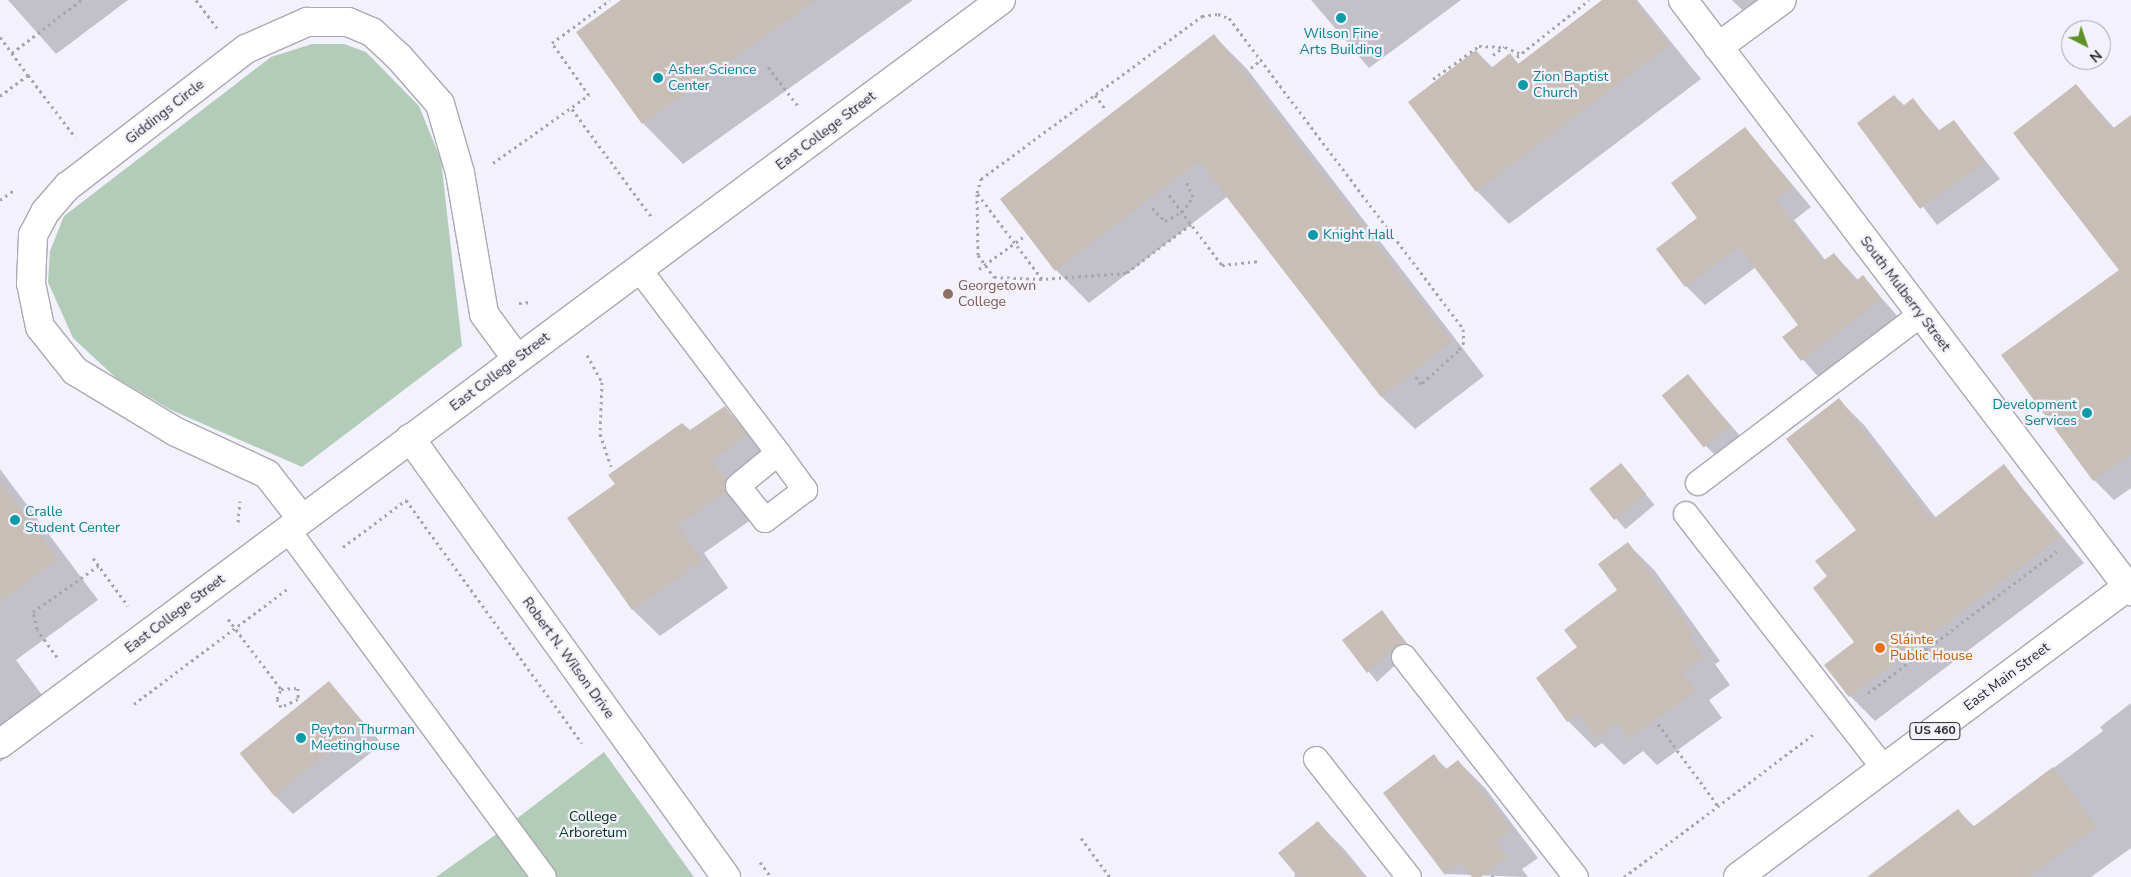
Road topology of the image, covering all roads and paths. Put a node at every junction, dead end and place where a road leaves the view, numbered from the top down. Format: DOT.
graph roads {
  1 [pos="81,0"];
  2 [pos="196,0"];
  3 [pos="610,0"];
  4 [pos="1001,0"];
  5 [pos="1590,0"];
  6 [pos="1683,0"];
  7 [pos="1782,0"];
  8 [pos="220,33"];
  9 [pos="0,37"];
  10 [pos="1505,47"];
  11 [pos="1718,47"];
  12 [pos="12,52"];
  13 [pos="1521,54"];
  14 [pos="1493,56"];
  15 [pos="1517,57"];
  16 [pos="1262,59"];
  17 [pos="768,67"];
  18 [pos="1251,68"];
  19 [pos="28,75"];
  20 [pos="1433,79"];
  21 [pos="1095,95"];
  22 [pos="0,96"];
  23 [pos="799,107"];
  24 [pos="572,109"];
  25 [pos="1106,110"];
  26 [pos="78,142"];
  27 [pos="486,167"];
  28 [pos="1186,182"];
  29 [pos="977,193"];
  30 [pos="1169,195"];
  31 [pos="1152,208"];
  32 [pos="1182,212"];
  33 [pos="652,217"];
  34 [pos="1191,224"];
  35 [pos="1023,237"];
  36 [pos="1015,243"];
  37 [pos="1260,261"];
  38 [pos="986,265"];
  39 [pos="639,269"];
  40 [pos="978,269"];
  41 [pos="1042,279"];
  42 [pos="1920,314"];
  43 [pos="587,355"];
  44 [pos="517,359"];
  45 [pos="1416,377"];
  46 [pos="410,438"];
  47 [pos="778,453"];
  48 [pos="611,466"];
  49 [pos="1698,483"];
  50 [pos="241,496"];
  51 [pos="1686,514"];
  52 [pos="295,524"];
  53 [pos="237,528"];
  54 [pos="93,558"];
  55 [pos="98,566"];
  56 [pos="316,568"];
  57 [pos="2130,587"];
  58 [pos="136,602"];
  59 [pos="129,607"];
  60 [pos="121,613"];
  61 [pos="235,628"];
  62 [pos="66,653"];
  63 [pos="1404,657"];
  64 [pos="58,659"];
  65 [pos="281,689"];
  66 [pos="134,704"];
  67 [pos="46,710"];
  68 [pos="1658,724"];
  69 [pos="0,744"];
  70 [pos="586,749"];
  71 [pos="1316,759"];
  72 [pos="1884,768"];
  73 [pos="1718,806"];
  74 [pos="1081,838"];
  75 [pos="544,877"];
  76 [pos="726,877"];
  77 [pos="1110,877"];
  78 [pos="1409,877"];
  79 [pos="1576,877"];
  80 [pos="1738,877"];
  1 -- 12 [label="path"];
  2 -- 8 [label="path"];
  3 -- 24 [label="path"];
  4 -- 39 [label="street, East College Street"];
  5 -- 13 [label="path"];
  6 -- 11 [label="street, South Mulberry Street"];
  7 -- 11 [label="street"];
  9 -- 12 [label="path"];
  10 -- 13 [label="path"];
  10 -- 14 [label="path"];
  10 -- 20 [label="path"];
  11 -- 42 [label="street, South Mulberry Street"];
  12 -- 19 [label="path"];
  13 -- 15 [label="path"];
  16 -- 18 [label="path"];
  16 -- 21 [label="path"];
  16 -- 45 [label="path"];
  17 -- 23 [label="path"];
  19 -- 22 [label="path"];
  19 -- 26 [label="path"];
  21 -- 25 [label="path"];
  21 -- 29 [label="path"];
  24 -- 27 [label="path"];
  24 -- 33 [label="path"];
  28 -- 32 [label="path"];
  29 -- 36 [label="path"];
  29 -- 38 [label="path"];
  30 -- 32 [label="path"];
  31 -- 32 [label="path"];
  32 -- 34 [label="path"];
  34 -- 37 [label="path"];
  34 -- 41 [label="path"];
  35 -- 36 [label="path"];
  36 -- 38 [label="path"];
  36 -- 41 [label="path"];
  38 -- 40 [label="path"];
  38 -- 41 [label="path"];
  39 -- 44 [label="street, East College Street"];
  39 -- 47 [label="lane"];
  42 -- 49 [label="lane"];
  42 -- 57 [label="street, South Mulberry Street"];
  43 -- 48 [label="path"];
  44 -- 46 [label="street, East College Street"];
  44 -- 52 [label="street, Giddings Circle"];
  46 -- 52 [label="street, East College Street"];
  46 -- 76 [label="street, Robert N. Wilson Drive"];
  50 -- 53 [label="path"];
  51 -- 72 [label="lane"];
  52 -- 56 [label="lane"];
  52 -- 67 [label="street, East College Street"];
  54 -- 55 [label="path"];
  55 -- 59 [label="path"];
  55 -- 64 [label="path"];
  56 -- 61 [label="path"];
  56 -- 70 [label="path"];
  56 -- 75 [label="lane"];
  57 -- 72 [label="street, East Main Street / US 460"];
  58 -- 59 [label="path"];
  59 -- 60 [label="path"];
  61 -- 65 [label="path"];
  61 -- 66 [label="path"];
  62 -- 64 [label="path"];
  63 -- 79 [label="lane"];
  64 -- 67 [label="path"];
  65 -- 65 [label="path"];
  67 -- 69 [label="street, East College Street"];
  68 -- 73 [label="path"];
  71 -- 78 [label="lane"];
  72 -- 80 [label="street, East Main Street / US 460"];
  74 -- 77 [label="path"];
}
